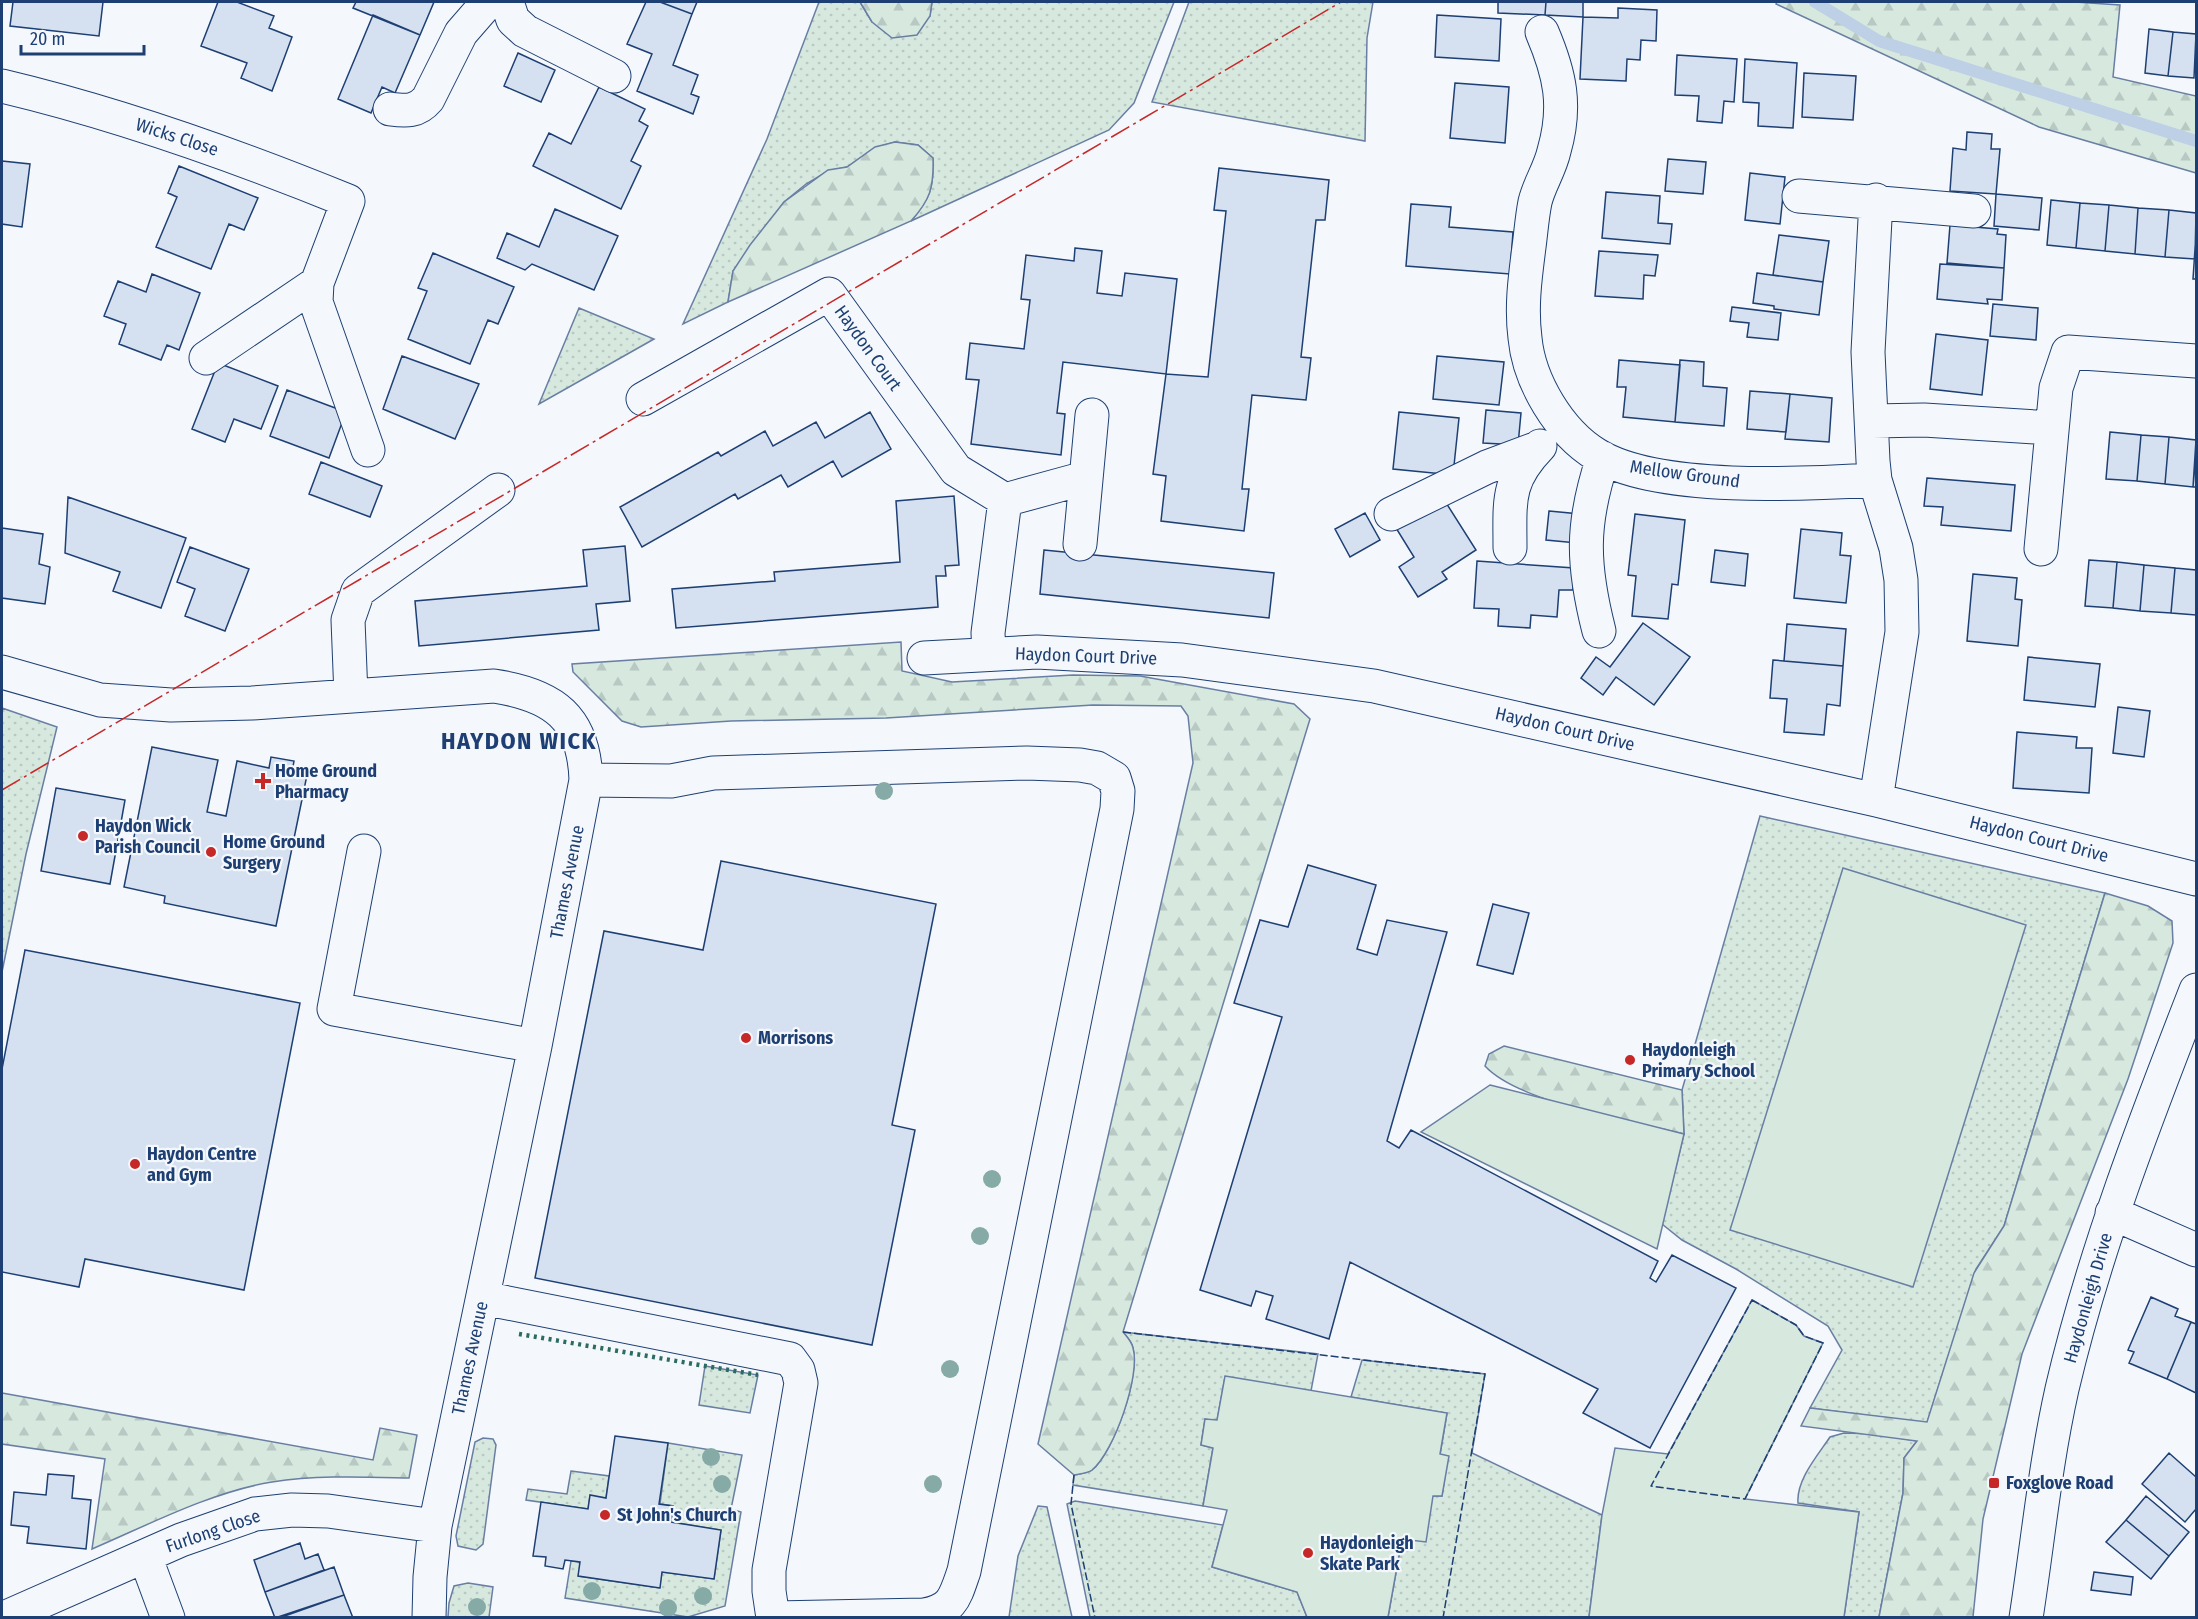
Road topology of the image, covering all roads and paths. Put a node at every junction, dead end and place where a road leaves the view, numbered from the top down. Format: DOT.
graph roads {
  1 [pos="488,2"];
  2 [pos="507,2"];
  3 [pos="1542,32"];
  4 [pos="614,76"];
  5 [pos="2,86"];
  6 [pos="390,109"];
  7 [pos="1799,196"];
  8 [pos="1876,200"];
  9 [pos="1974,211"];
  10 [pos="316,283"];
  11 [pos="206,358"];
  12 [pos="2196,361"];
  13 [pos="643,399"];
  14 [pos="1092,415"];
  15 [pos="1873,421"];
  16 [pos="1562,423"];
  17 [pos="2052,429"];
  18 [pos="1538,448"];
  19 [pos="368,450"];
  20 [pos="1603,458"];
  21 [pos="1085,478"];
  22 [pos="1875,480"];
  23 [pos="498,490"];
  24 [pos="1005,500"];
  25 [pos="1391,514"];
  26 [pos="1080,544"];
  27 [pos="1510,548"];
  28 [pos="2041,549"];
  29 [pos="1599,631"];
  30 [pos="989,654"];
  31 [pos="924,658"];
  32 [pos="2,672"];
  33 [pos="351,696"];
  34 [pos="586,780"];
  35 [pos="1876,800"];
  36 [pos="364,851"];
  37 [pos="2196,879"];
  38 [pos="2196,990"];
  39 [pos="535,1046"];
  40 [pos="2112,1213"];
  41 [pos="2196,1250"];
  42 [pos="483,1298"];
  43 [pos="435,1526"];
  44 [pos="145,1556"];
  45 [pos="4,1617"];
  46 [pos="168,1617"];
  47 [pos="429,1617"];
  48 [pos="774,1617"];
  49 [pos="2026,1617"];
  1 -- 6 [label="street"];
  2 -- 4 [label="street"];
  3 -- 16 [label="street, Mellow Ground"];
  5 -- 10 [label="street, Wicks Close"];
  7 -- 8 [label="street"];
  8 -- 9 [label="street"];
  8 -- 15 [label="street"];
  10 -- 11 [label="street"];
  10 -- 19 [label="street"];
  12 -- 17 [label="street"];
  13 -- 24 [label="street, Haydon Court"];
  14 -- 21 [label="street"];
  15 -- 17 [label="street"];
  15 -- 22 [label="street"];
  16 -- 18 [label="street"];
  16 -- 20 [label="street, Mellow Ground"];
  17 -- 28 [label="street"];
  18 -- 25 [label="street"];
  18 -- 27 [label="street"];
  20 -- 22 [label="street, Mellow Ground"];
  20 -- 29 [label="street"];
  21 -- 24 [label="street"];
  21 -- 26 [label="street"];
  22 -- 35 [label="street"];
  23 -- 33 [label="street"];
  24 -- 30 [label="street"];
  30 -- 31 [label="street, Haydon Court Drive"];
  30 -- 35 [label="street, Haydon Court Drive"];
  32 -- 33 [label="street, Thames Avenue"];
  33 -- 34 [label="street, Thames Avenue"];
  34 -- 39 [label="street, Thames Avenue"];
  34 -- 48 [label="street"];
  35 -- 37 [label="street, Haydon Court Drive"];
  36 -- 39 [label="street"];
  38 -- 40 [label="street, Haydonleigh Drive"];
  39 -- 42 [label="street, Thames Avenue"];
  40 -- 41 [label="street"];
  40 -- 49 [label="street, Haydonleigh Drive"];
  42 -- 43 [label="street, Thames Avenue"];
  42 -- 48 [label="street"];
  43 -- 44 [label="street, Furlong Close"];
  43 -- 47 [label="street, Thames Avenue"];
  44 -- 45 [label="street, Furlong Close"];
  44 -- 46 [label="street"];
}
